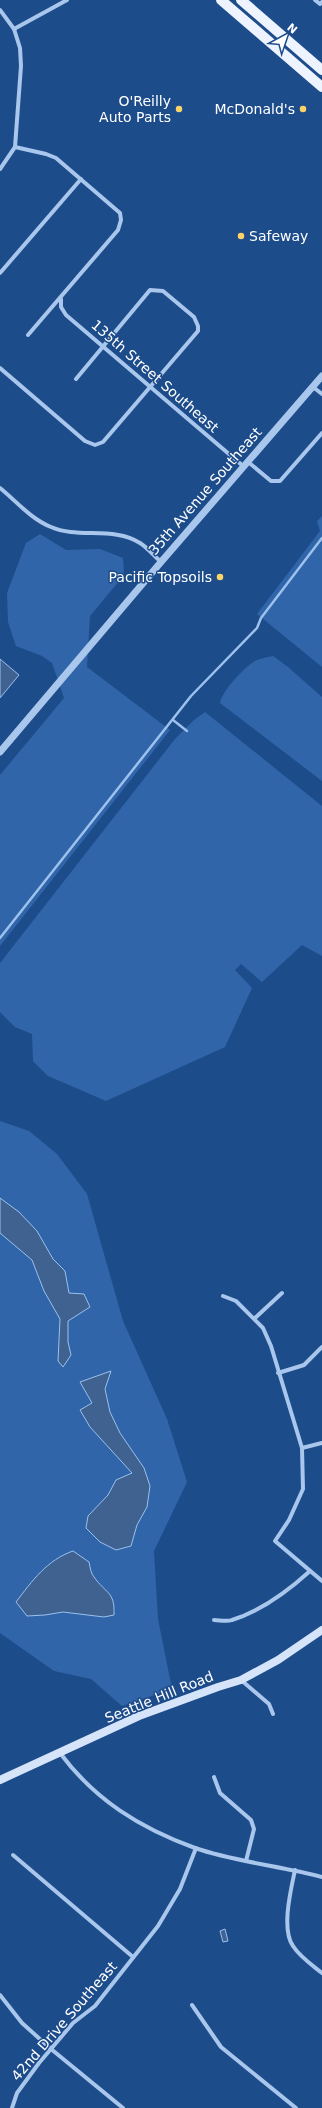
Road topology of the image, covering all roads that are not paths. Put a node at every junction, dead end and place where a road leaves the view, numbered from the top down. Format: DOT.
graph roads {
  1 [pos="67,0"];
  2 [pos="221,0"];
  3 [pos="241,0"];
  4 [pos="315,0"];
  5 [pos="322,2"];
  6 [pos="0,10"];
  7 [pos="245,20"];
  8 [pos="14,29"];
  9 [pos="300,50"];
  10 [pos="286,56"];
  11 [pos="322,70"];
  12 [pos="322,78"];
  13 [pos="322,87"];
  14 [pos="15,146"];
  15 [pos="0,169"];
  16 [pos="81,180"];
  17 [pos="0,273"];
  18 [pos="61,299"];
  19 [pos="28,335"];
  20 [pos="104,345"];
  21 [pos="0,368"];
  22 [pos="322,376"];
  23 [pos="76,379"];
  24 [pos="150,387"];
  25 [pos="313,387"];
  26 [pos="322,394"];
  27 [pos="322,433"];
  28 [pos="245,463"];
  29 [pos="0,488"];
  30 [pos="161,562"];
  31 [pos="0,752"];
  32 [pos="282,1292"];
  33 [pos="223,1296"];
  34 [pos="254,1318"];
  35 [pos="322,1347"];
  36 [pos="278,1373"];
  37 [pos="322,1443"];
  38 [pos="302,1448"];
  39 [pos="310,1571"];
  40 [pos="322,1581"];
  41 [pos="214,1620"];
  42 [pos="322,1630"];
  43 [pos="241,1680"];
  44 [pos="272,1714"];
  45 [pos="60,1753"];
  46 [pos="214,1777"];
  47 [pos="0,1780"];
  48 [pos="196,1848"];
  49 [pos="13,1856"];
  50 [pos="246,1861"];
  51 [pos="295,1870"];
  52 [pos="322,1877"];
  53 [pos="133,1957"];
  54 [pos="322,1973"];
  55 [pos="0,1994"];
  56 [pos="192,2004"];
  57 [pos="51,2049"];
  58 [pos="12,2108"];
  59 [pos="124,2108"];
  60 [pos="296,2108"];
  1 -- 8 [label="street"];
  2 -- 7 [label="main road"];
  3 -- 9 [label="main road"];
  4 -- 5 [label="street"];
  6 -- 8 [label="street"];
  7 -- 9 [label="main road"];
  7 -- 10 [label="main road"];
  8 -- 14 [label="street"];
  9 -- 11 [label="main road"];
  10 -- 12 [label="main road"];
  10 -- 13 [label="main road"];
  14 -- 15 [label="street"];
  14 -- 16 [label="street"];
  16 -- 17 [label="street"];
  16 -- 18 [label="street"];
  18 -- 19 [label="street"];
  18 -- 20 [label="street, 135th Street Southeast"];
  20 -- 23 [label="street"];
  20 -- 24 [label="street, 135th Street Southeast"];
  20 -- 24 [label="street"];
  21 -- 24 [label="street"];
  22 -- 25 [label="street, 35th Avenue Southeast"];
  24 -- 28 [label="street, 135th Street Southeast"];
  25 -- 26 [label="street"];
  25 -- 28 [label="street, 35th Avenue Southeast"];
  27 -- 28 [label="street, 135th Street Southeast"];
  28 -- 30 [label="street, 35th Avenue Southeast"];
  29 -- 30 [label="street"];
  30 -- 31 [label="street, 35th Avenue Southeast"];
  32 -- 34 [label="street"];
  33 -- 34 [label="street"];
  34 -- 36 [label="street"];
  35 -- 36 [label="street"];
  36 -- 38 [label="street"];
  37 -- 38 [label="street"];
  38 -- 39 [label="street"];
  39 -- 40 [label="street"];
  39 -- 41 [label="street"];
  42 -- 43 [label="main road, Seattle Hill Road"];
  43 -- 44 [label="street"];
  43 -- 45 [label="main road, Seattle Hill Road"];
  45 -- 47 [label="main road, Seattle Hill Road"];
  45 -- 48 [label="street"];
  46 -- 50 [label="street"];
  48 -- 50 [label="street"];
  48 -- 53 [label="street, 42nd Drive Southeast"];
  49 -- 53 [label="street"];
  50 -- 51 [label="street"];
  51 -- 52 [label="street"];
  51 -- 54 [label="street"];
  53 -- 57 [label="street, 42nd Drive Southeast"];
  55 -- 57 [label="street"];
  56 -- 60 [label="street"];
  57 -- 58 [label="street, 42nd Drive Southeast"];
  57 -- 59 [label="street"];
}
